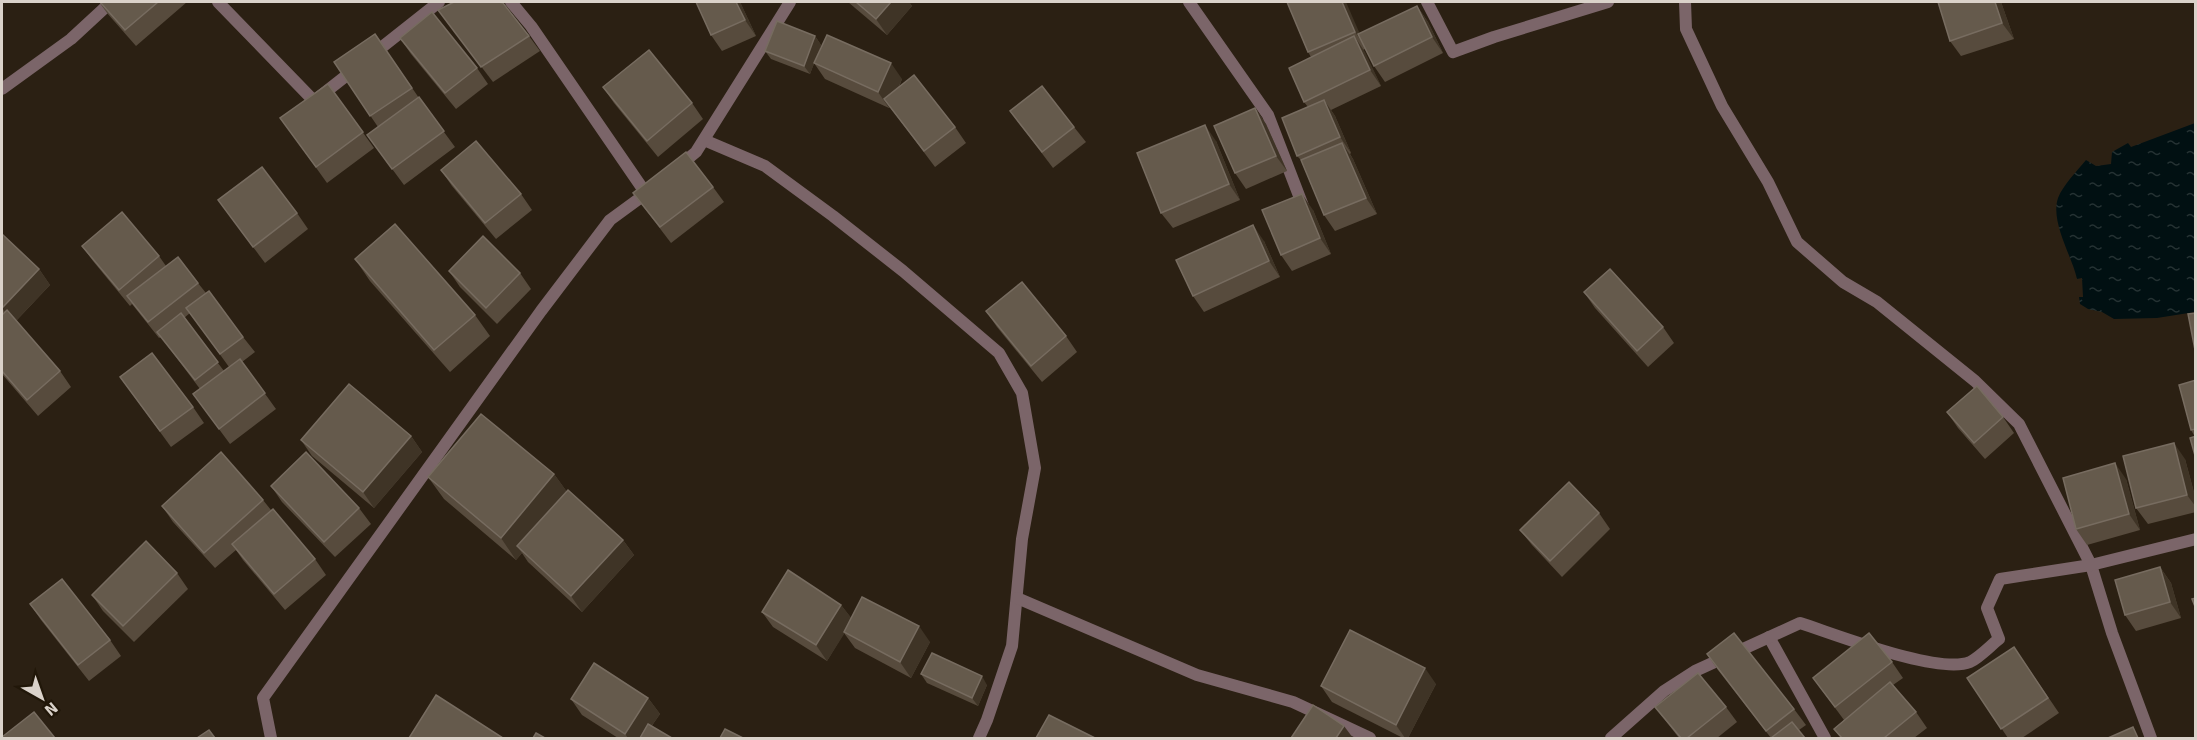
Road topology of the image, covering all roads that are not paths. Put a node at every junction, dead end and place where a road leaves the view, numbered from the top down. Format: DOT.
graph roads {
  1 [pos="111,2"];
  2 [pos="218,2"];
  3 [pos="439,2"];
  4 [pos="511,2"];
  5 [pos="789,2"];
  6 [pos="1189,2"];
  7 [pos="1427,2"];
  8 [pos="1608,2"];
  9 [pos="1685,2"];
  10 [pos="2,89"];
  11 [pos="704,140"];
  12 [pos="646,195"];
  13 [pos="1304,206"];
  14 [pos="2196,539"];
  15 [pos="2091,565"];
  16 [pos="1017,598"];
  17 [pos="1769,637"];
  18 [pos="271,738"];
  19 [pos="978,738"];
  20 [pos="1370,738"];
  21 [pos="1611,738"];
  22 [pos="1826,738"];
  23 [pos="2151,738"];
  1 -- 10 [label="street"];
  2 -- 3 [label="street"];
  4 -- 12 [label="street"];
  5 -- 11 [label="street"];
  6 -- 13 [label="street"];
  7 -- 8 [label="street"];
  9 -- 15 [label="street"];
  11 -- 12 [label="street"];
  11 -- 16 [label="street"];
  12 -- 18 [label="street"];
  14 -- 15 [label="street"];
  15 -- 17 [label="street"];
  15 -- 23 [label="street"];
  16 -- 19 [label="street"];
  16 -- 20 [label="street"];
  17 -- 21 [label="street"];
  17 -- 22 [label="street"];
}
